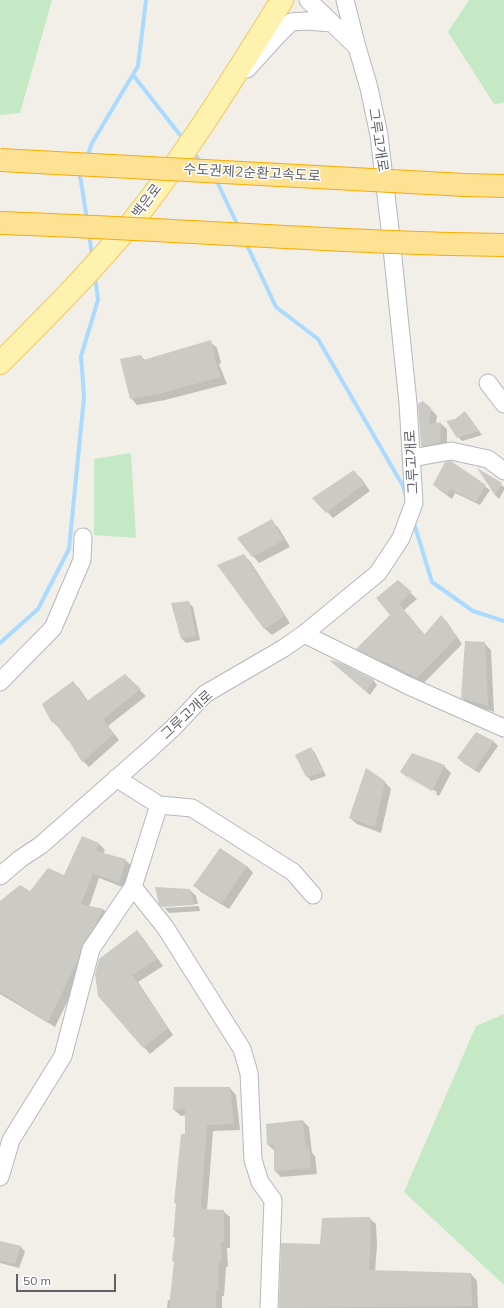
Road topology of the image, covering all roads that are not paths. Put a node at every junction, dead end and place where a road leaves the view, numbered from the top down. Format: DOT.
graph roads {
  1 [pos="282,0"];
  2 [pos="308,0"];
  3 [pos="345,0"];
  4 [pos="332,23"];
  5 [pos="357,48"];
  6 [pos="214,108"];
  7 [pos="0,160"];
  8 [pos="504,186"];
  9 [pos="0,223"];
  10 [pos="504,245"];
  11 [pos="0,363"];
  12 [pos="488,383"];
  13 [pos="504,404"];
  14 [pos="412,458"];
  15 [pos="504,470"];
  16 [pos="83,537"];
  17 [pos="304,634"];
  18 [pos="0,682"];
  19 [pos="504,728"];
  20 [pos="116,778"];
  21 [pos="159,805"];
  22 [pos="0,876"];
  23 [pos="133,887"];
  24 [pos="313,894"];
  25 [pos="0,1177"];
  26 [pos="269,1308"];
  1 -- 6 [label="main road, 백은로"];
  2 -- 4 [label="street, 그루고개로"];
  3 -- 5 [label="street"];
  4 -- 5 [label="street, 그루고개로"];
  4 -- 6 [label="street"];
  5 -- 14 [label="street, 그루고개로"];
  6 -- 11 [label="main road, 백은로"];
  7 -- 8 [label="highway, 수도권제2순환고속도로, bridge"];
  9 -- 10 [label="highway, bridge"];
  12 -- 13 [label="street"];
  14 -- 15 [label="street"];
  14 -- 17 [label="street, 그루고개로"];
  16 -- 18 [label="street"];
  17 -- 19 [label="street"];
  17 -- 20 [label="street, 그루고개로"];
  20 -- 21 [label="street"];
  20 -- 22 [label="street, 그루고개로"];
  21 -- 23 [label="street"];
  21 -- 24 [label="street"];
  23 -- 25 [label="street"];
  23 -- 26 [label="street"];
}
